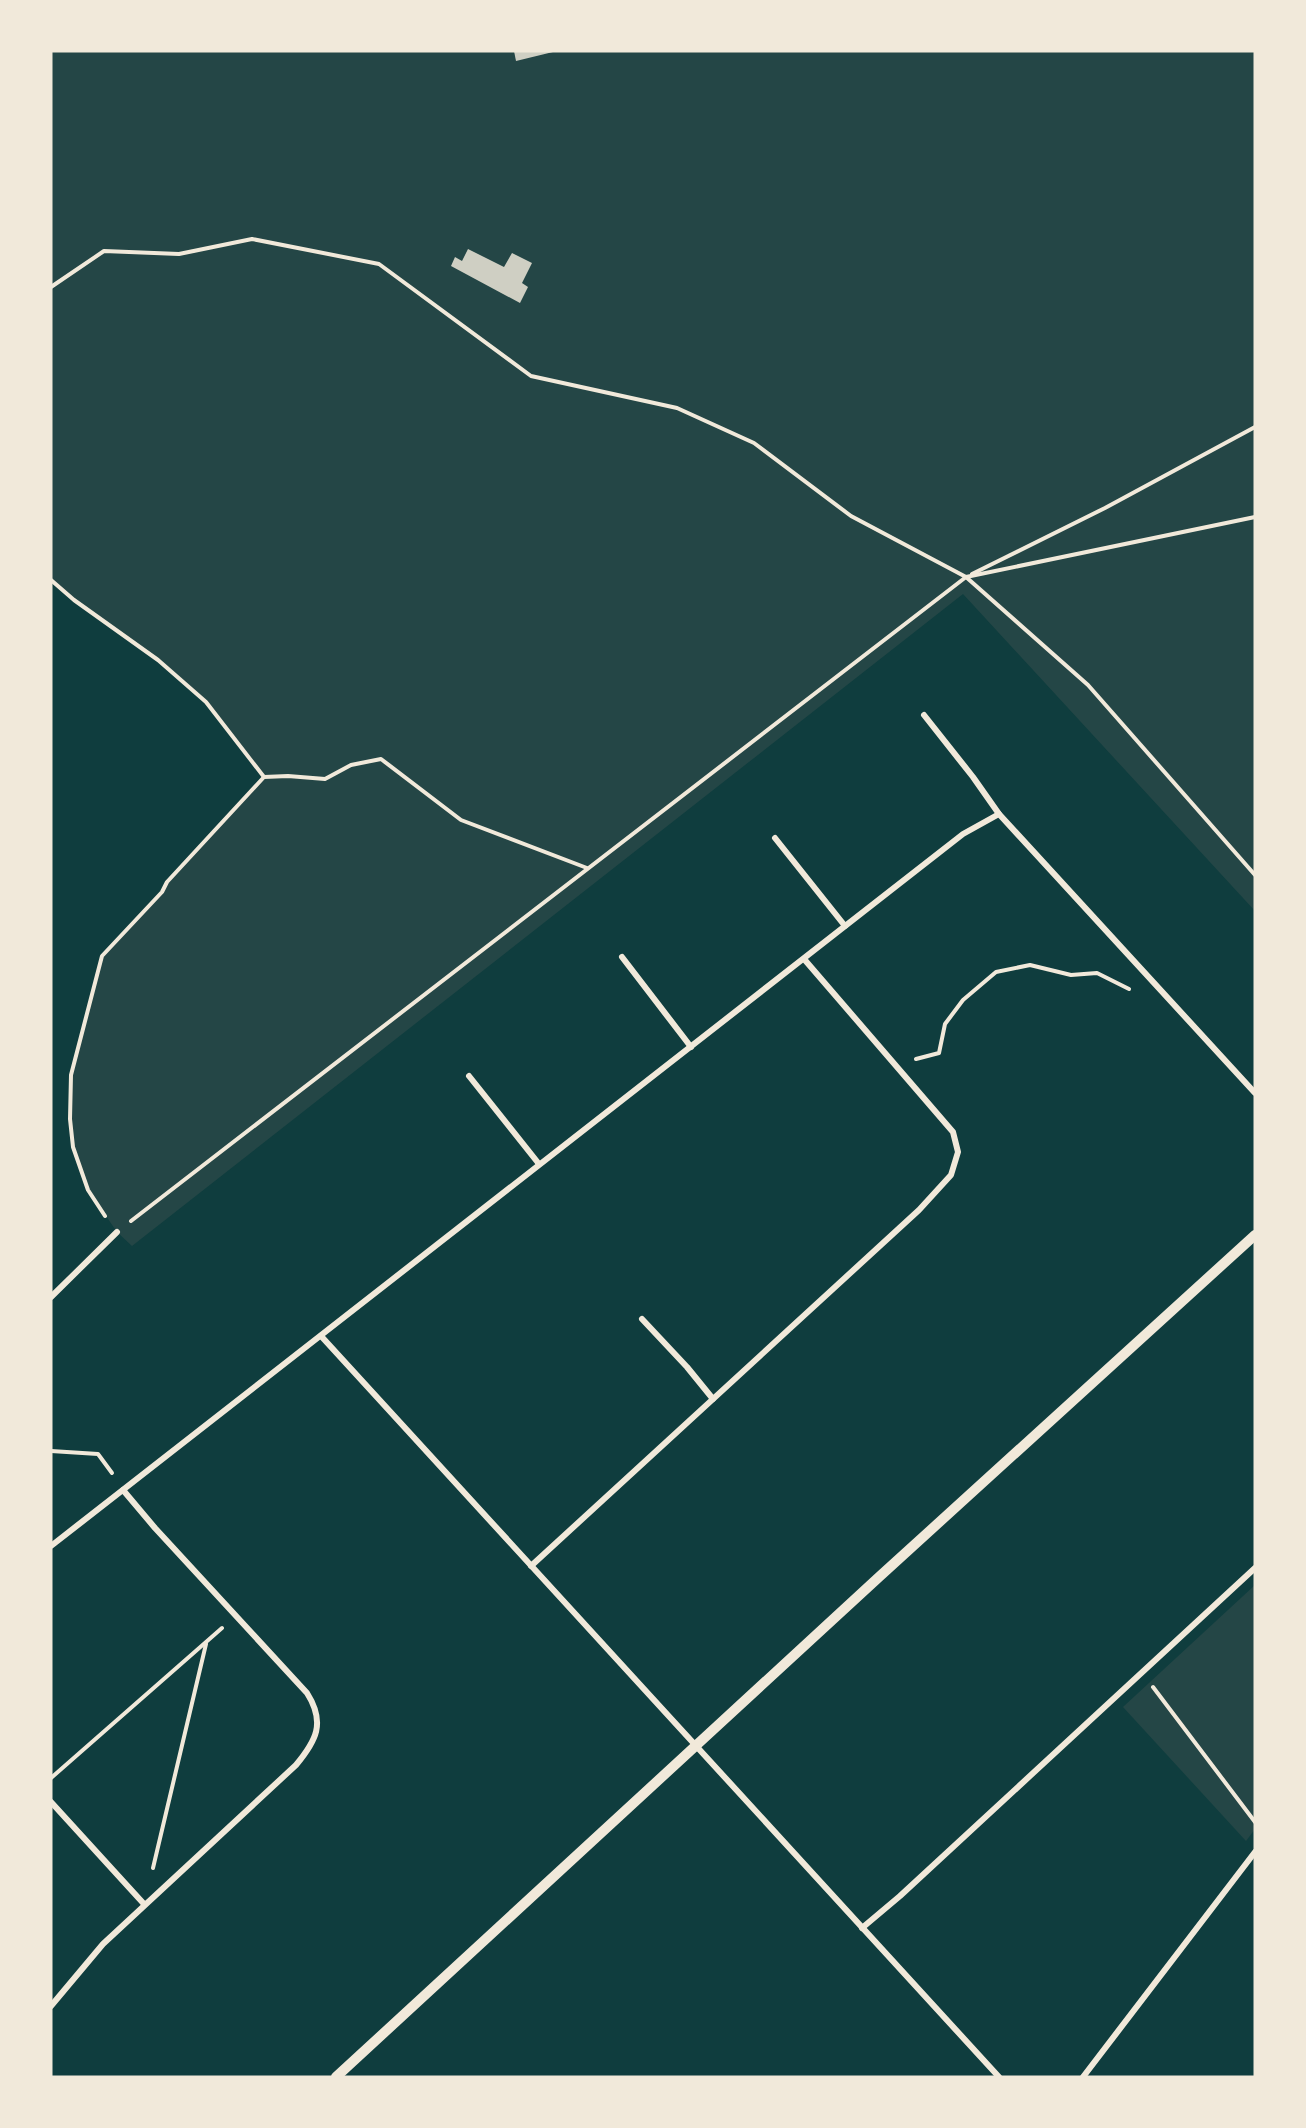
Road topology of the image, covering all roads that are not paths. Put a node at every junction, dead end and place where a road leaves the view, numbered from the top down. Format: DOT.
graph roads {
  1 [pos="924,715"];
  2 [pos="999,814"];
  3 [pos="775,838"];
  4 [pos="845,926"];
  5 [pos="622,957"];
  6 [pos="804,959"];
  7 [pos="691,1047"];
  8 [pos="469,1076"];
  9 [pos="1255,1093"];
  10 [pos="539,1164"];
  11 [pos="117,1232"];
  12 [pos="1255,1236"];
  13 [pos="51,1297"];
  14 [pos="642,1319"];
  15 [pos="321,1336"];
  16 [pos="713,1399"];
  17 [pos="123,1490"];
  18 [pos="51,1546"];
  19 [pos="531,1566"];
  20 [pos="1255,1568"];
  21 [pos="696,1746"];
  22 [pos="51,1802"];
  23 [pos="1255,1852"];
  24 [pos="144,1904"];
  25 [pos="862,1928"];
  26 [pos="51,2006"];
  27 [pos="336,2077"];
  28 [pos="999,2077"];
  29 [pos="1083,2077"];
  1 -- 2 [label="street"];
  2 -- 4 [label="street"];
  2 -- 9 [label="street"];
  3 -- 4 [label="street"];
  4 -- 6 [label="street"];
  5 -- 7 [label="street"];
  6 -- 7 [label="street"];
  6 -- 16 [label="street"];
  7 -- 10 [label="street"];
  8 -- 10 [label="street"];
  10 -- 15 [label="street"];
  11 -- 13 [label="street"];
  12 -- 21 [label="street"];
  14 -- 16 [label="street"];
  15 -- 17 [label="street"];
  15 -- 19 [label="street"];
  16 -- 19 [label="street"];
  17 -- 18 [label="street"];
  17 -- 24 [label="street"];
  19 -- 21 [label="street"];
  20 -- 25 [label="street"];
  21 -- 25 [label="street"];
  21 -- 27 [label="street"];
  22 -- 24 [label="street"];
  23 -- 29 [label="street"];
  24 -- 26 [label="street"];
  25 -- 28 [label="street"];
}
